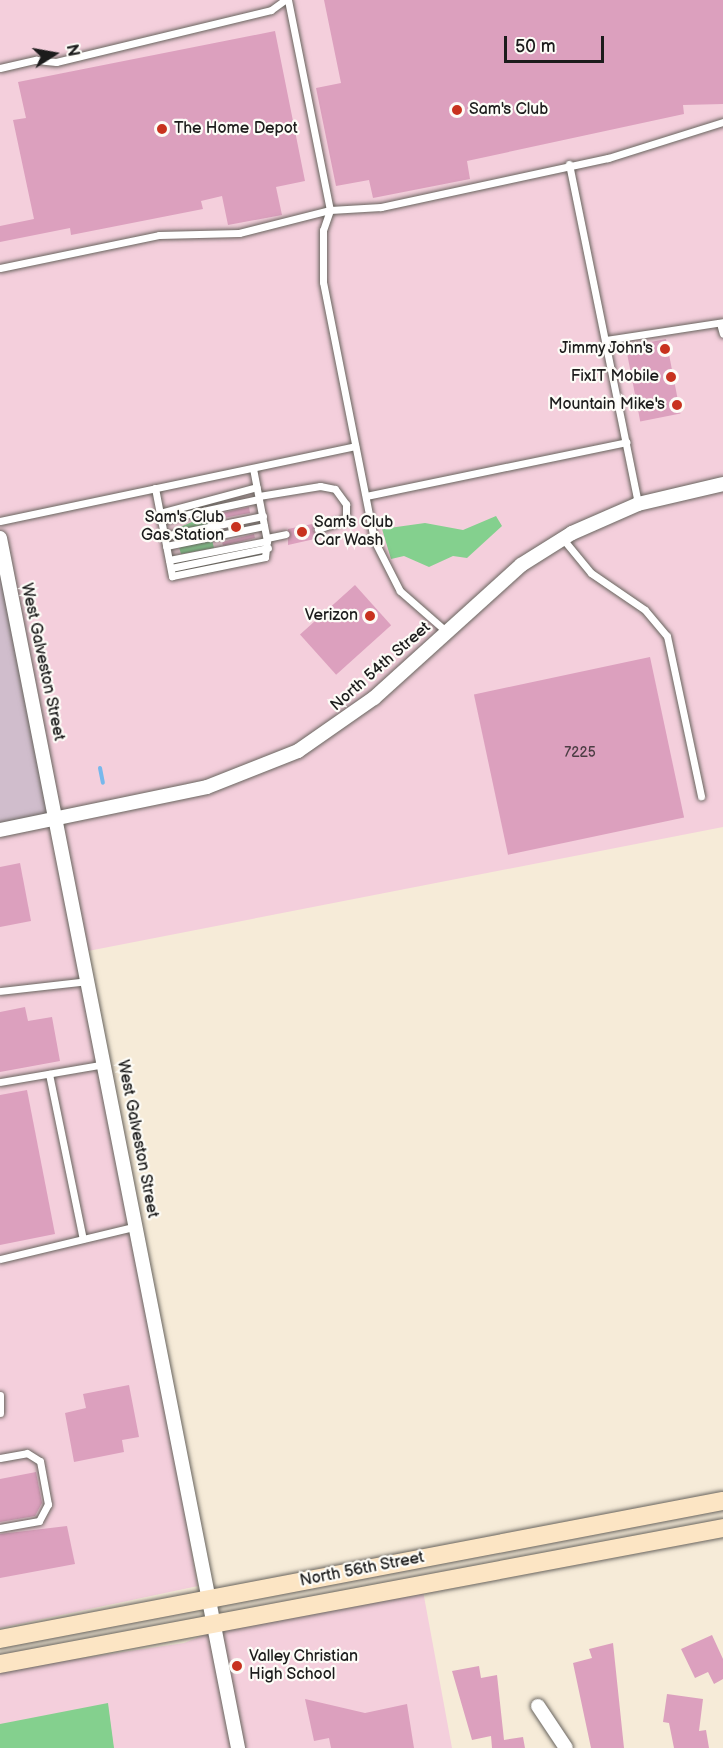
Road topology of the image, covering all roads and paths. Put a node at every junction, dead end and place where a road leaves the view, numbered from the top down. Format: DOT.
graph roads {
  1 [pos="287,0"];
  2 [pos="0,68"];
  3 [pos="723,122"];
  4 [pos="569,164"];
  5 [pos="330,210"];
  6 [pos="0,268"];
  7 [pos="722,322"];
  8 [pos="723,334"];
  9 [pos="606,340"];
  10 [pos="626,442"];
  11 [pos="355,446"];
  12 [pos="253,468"];
  13 [pos="723,484"];
  14 [pos="257,487"];
  15 [pos="155,488"];
  16 [pos="366,496"];
  17 [pos="259,498"];
  18 [pos="638,504"];
  19 [pos="160,516"];
  20 [pos="262,516"];
  21 [pos="0,521"];
  22 [pos="264,526"];
  23 [pos="318,529"];
  24 [pos="286,534"];
  25 [pos="164,536"];
  26 [pos="0,539"];
  27 [pos="562,539"];
  28 [pos="267,543"];
  29 [pos="166,546"];
  30 [pos="170,564"];
  31 [pos="447,632"];
  32 [pos="701,796"];
  33 [pos="58,818"];
  34 [pos="0,830"];
  35 [pos="89,981"];
  36 [pos="0,991"];
  37 [pos="105,1064"];
  38 [pos="49,1074"];
  39 [pos="0,1082"];
  40 [pos="137,1226"];
  41 [pos="83,1239"];
  42 [pos="0,1259"];
  43 [pos="0,1395"];
  44 [pos="0,1413"];
  45 [pos="0,1458"];
  46 [pos="723,1501"];
  47 [pos="0,1528"];
  48 [pos="723,1528"];
  49 [pos="209,1600"];
  50 [pos="214,1621"];
  51 [pos="0,1639"];
  52 [pos="0,1664"];
  53 [pos="538,1706"];
  54 [pos="238,1748"];
  55 [pos="566,1748"];
  1 -- 2 [label="lane"];
  1 -- 5 [label="lane"];
  3 -- 4 [label="lane"];
  4 -- 5 [label="lane"];
  4 -- 9 [label="lane"];
  5 -- 6 [label="lane"];
  5 -- 11 [label="lane"];
  7 -- 8 [label="lane"];
  7 -- 9 [label="lane"];
  9 -- 10 [label="lane"];
  10 -- 16 [label="lane"];
  10 -- 18 [label="lane"];
  11 -- 12 [label="lane"];
  11 -- 16 [label="lane"];
  12 -- 14 [label="lane"];
  12 -- 15 [label="lane"];
  13 -- 18 [label="street, North 54th Street"];
  14 -- 17 [label="lane"];
  14 -- 19 [label="lane"];
  15 -- 19 [label="lane"];
  15 -- 21 [label="lane"];
  16 -- 31 [label="lane"];
  17 -- 19 [label="lane"];
  17 -- 20 [label="lane"];
  17 -- 23 [label="lane"];
  18 -- 27 [label="street, North 54th Street"];
  19 -- 25 [label="lane"];
  20 -- 22 [label="lane"];
  20 -- 25 [label="lane"];
  22 -- 28 [label="lane"];
  22 -- 29 [label="lane"];
  24 -- 28 [label="lane"];
  25 -- 29 [label="lane"];
  26 -- 33 [label="street, West Galveston Street"];
  27 -- 31 [label="street, North 54th Street"];
  27 -- 32 [label="lane"];
  28 -- 30 [label="lane"];
  28 -- 30 [label="lane"];
  29 -- 30 [label="lane"];
  31 -- 33 [label="street, North 54th Street"];
  33 -- 34 [label="street, North 54th Street"];
  33 -- 35 [label="street, West Galveston Street"];
  35 -- 36 [label="lane"];
  35 -- 37 [label="street, West Galveston Street"];
  37 -- 38 [label="lane"];
  37 -- 40 [label="street, West Galveston Street"];
  38 -- 39 [label="lane"];
  38 -- 41 [label="lane"];
  40 -- 41 [label="lane"];
  40 -- 49 [label="street, West Galveston Street"];
  41 -- 42 [label="lane"];
  43 -- 44 [label="lane"];
  45 -- 47 [label="lane"];
  46 -- 49 [label="main road, North 56th Street"];
  48 -- 50 [label="main road, North 56th Street"];
  49 -- 50 [label="street, West Galveston Street"];
  49 -- 51 [label="main road, North 56th Street"];
  50 -- 52 [label="main road, North 56th Street"];
  50 -- 54 [label="street, West Galveston Street"];
  53 -- 55 [label="street"];
}
